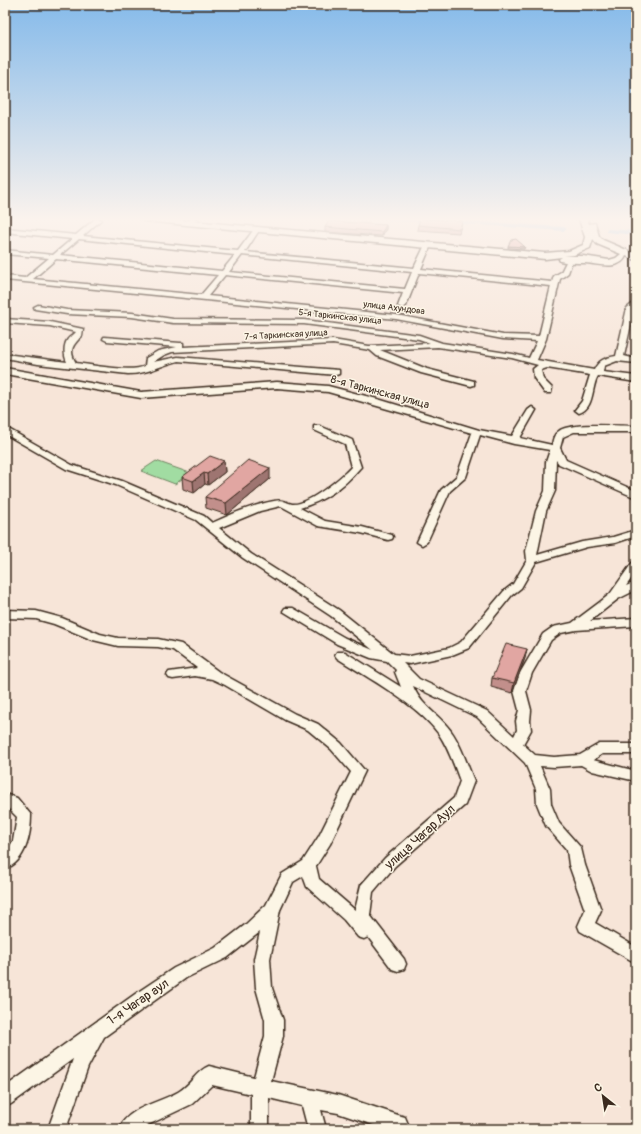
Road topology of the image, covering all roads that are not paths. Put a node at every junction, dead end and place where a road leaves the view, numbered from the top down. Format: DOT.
graph roads {
  1 [pos="37,272"];
  2 [pos="203,272"];
  3 [pos="417,272"];
  4 [pos="445,272"];
  5 [pos="564,272"];
  6 [pos="224,274"];
  7 [pos="5,278"];
  8 [pos="27,280"];
  9 [pos="555,284"];
  10 [pos="407,291"];
  11 [pos="203,298"];
  12 [pos="402,306"];
  13 [pos="634,306"];
  14 [pos="38,307"];
  15 [pos="267,312"];
  16 [pos="5,321"];
  17 [pos="304,322"];
  18 [pos="107,339"];
  19 [pos="542,339"];
  20 [pos="440,345"];
  21 [pos="205,347"];
  22 [pos="372,348"];
  23 [pos="5,356"];
  24 [pos="620,358"];
  25 [pos="532,361"];
  26 [pos="636,361"];
  27 [pos="73,365"];
  28 [pos="546,365"];
  29 [pos="148,367"];
  30 [pos="5,371"];
  31 [pos="336,372"];
  32 [pos="596,372"];
  33 [pos="636,379"];
  34 [pos="471,383"];
  35 [pos="548,391"];
  36 [pos="532,410"];
  37 [pos="579,410"];
  38 [pos="317,428"];
  39 [pos="636,429"];
  40 [pos="5,430"];
  41 [pos="477,432"];
  42 [pos="514,441"];
  43 [pos="554,448"];
  44 [pos="636,495"];
  45 [pos="292,507"];
  46 [pos="212,527"];
  47 [pos="636,533"];
  48 [pos="388,537"];
  49 [pos="422,542"];
  50 [pos="532,560"];
  51 [pos="636,565"];
  52 [pos="636,585"];
  53 [pos="614,596"];
  54 [pos="289,611"];
  55 [pos="5,614"];
  56 [pos="636,622"];
  57 [pos="576,626"];
  58 [pos="342,655"];
  59 [pos="394,661"];
  60 [pos="173,674"];
  61 [pos="215,675"];
  62 [pos="413,701"];
  63 [pos="516,744"];
  64 [pos="636,748"];
  65 [pos="531,760"];
  66 [pos="582,760"];
  67 [pos="636,776"];
  68 [pos="5,799"];
  69 [pos="5,863"];
  70 [pos="308,865"];
  71 [pos="272,910"];
  72 [pos="636,956"];
  73 [pos="99,1029"];
  74 [pos="260,1087"];
  75 [pos="5,1098"];
  76 [pos="309,1099"];
  77 [pos="57,1129"];
  78 [pos="128,1129"];
  79 [pos="260,1129"];
  80 [pos="317,1129"];
  81 [pos="401,1129"];
  1 -- 8 [label="street"];
  2 -- 6 [label="street"];
  3 -- 10 [label="street"];
  4 -- 9 [label="street"];
  5 -- 9 [label="street"];
  6 -- 10 [label="street"];
  6 -- 11 [label="street"];
  7 -- 8 [label="street, улица Ахундова"];
  8 -- 11 [label="street, улица Ахундова"];
  9 -- 19 [label="street"];
  10 -- 12 [label="street"];
  11 -- 19 [label="street, улица Ахундова"];
  13 -- 24 [label="street"];
  14 -- 17 [label="street, 5-я Таркинская улица"];
  15 -- 17 [label="street"];
  16 -- 27 [label="street"];
  17 -- 20 [label="street, 5-я Таркинская улица"];
  18 -- 21 [label="street, 7-я Таркинская улица"];
  19 -- 25 [label="street"];
  20 -- 22 [label="street, 7-я Таркинская улица"];
  20 -- 25 [label="street, 5-я Таркинская улица"];
  21 -- 22 [label="street, 7-я Таркинская улица"];
  21 -- 29 [label="street, 7-я Таркинская улица"];
  22 -- 34 [label="street"];
  23 -- 27 [label="street"];
  24 -- 26 [label="street"];
  24 -- 32 [label="street"];
  25 -- 28 [label="street, 5-я Таркинская улица"];
  27 -- 29 [label="street"];
  28 -- 32 [label="street, 5-я Таркинская улица"];
  28 -- 35 [label="street"];
  29 -- 31 [label="street, 8-я Таркинская улица"];
  30 -- 41 [label="street, 8-я Таркинская улица"];
  32 -- 33 [label="street, 5-я Таркинская улица"];
  32 -- 37 [label="street"];
  36 -- 42 [label="street"];
  38 -- 45 [label="street"];
  39 -- 43 [label="street"];
  40 -- 46 [label="street"];
  41 -- 42 [label="street, 8-я Таркинская улица"];
  41 -- 49 [label="street"];
  42 -- 43 [label="street, 8-я Таркинская улица"];
  43 -- 44 [label="street"];
  43 -- 50 [label="street"];
  45 -- 46 [label="street"];
  45 -- 48 [label="street"];
  46 -- 59 [label="street"];
  47 -- 50 [label="street"];
  50 -- 59 [label="street"];
  51 -- 53 [label="street"];
  52 -- 53 [label="street"];
  53 -- 57 [label="street"];
  54 -- 59 [label="street"];
  55 -- 61 [label="street"];
  56 -- 57 [label="street"];
  57 -- 63 [label="street"];
  58 -- 62 [label="street"];
  59 -- 62 [label="street, улица Чагар Аул"];
  59 -- 63 [label="street"];
  60 -- 61 [label="street"];
  61 -- 70 [label="street"];
  62 -- 70 [label="street, улица Чагар Аул"];
  63 -- 65 [label="street"];
  64 -- 66 [label="street"];
  65 -- 66 [label="street"];
  65 -- 72 [label="street"];
  66 -- 67 [label="street"];
  68 -- 69 [label="street"];
  70 -- 71 [label="street"];
  71 -- 73 [label="street, 1-я Чагар аул"];
  71 -- 74 [label="street"];
  73 -- 75 [label="street, 1-я Чагар аул"];
  73 -- 77 [label="street"];
  74 -- 76 [label="street"];
  74 -- 78 [label="street"];
  74 -- 79 [label="street"];
  76 -- 80 [label="street"];
  76 -- 81 [label="street"];
}
